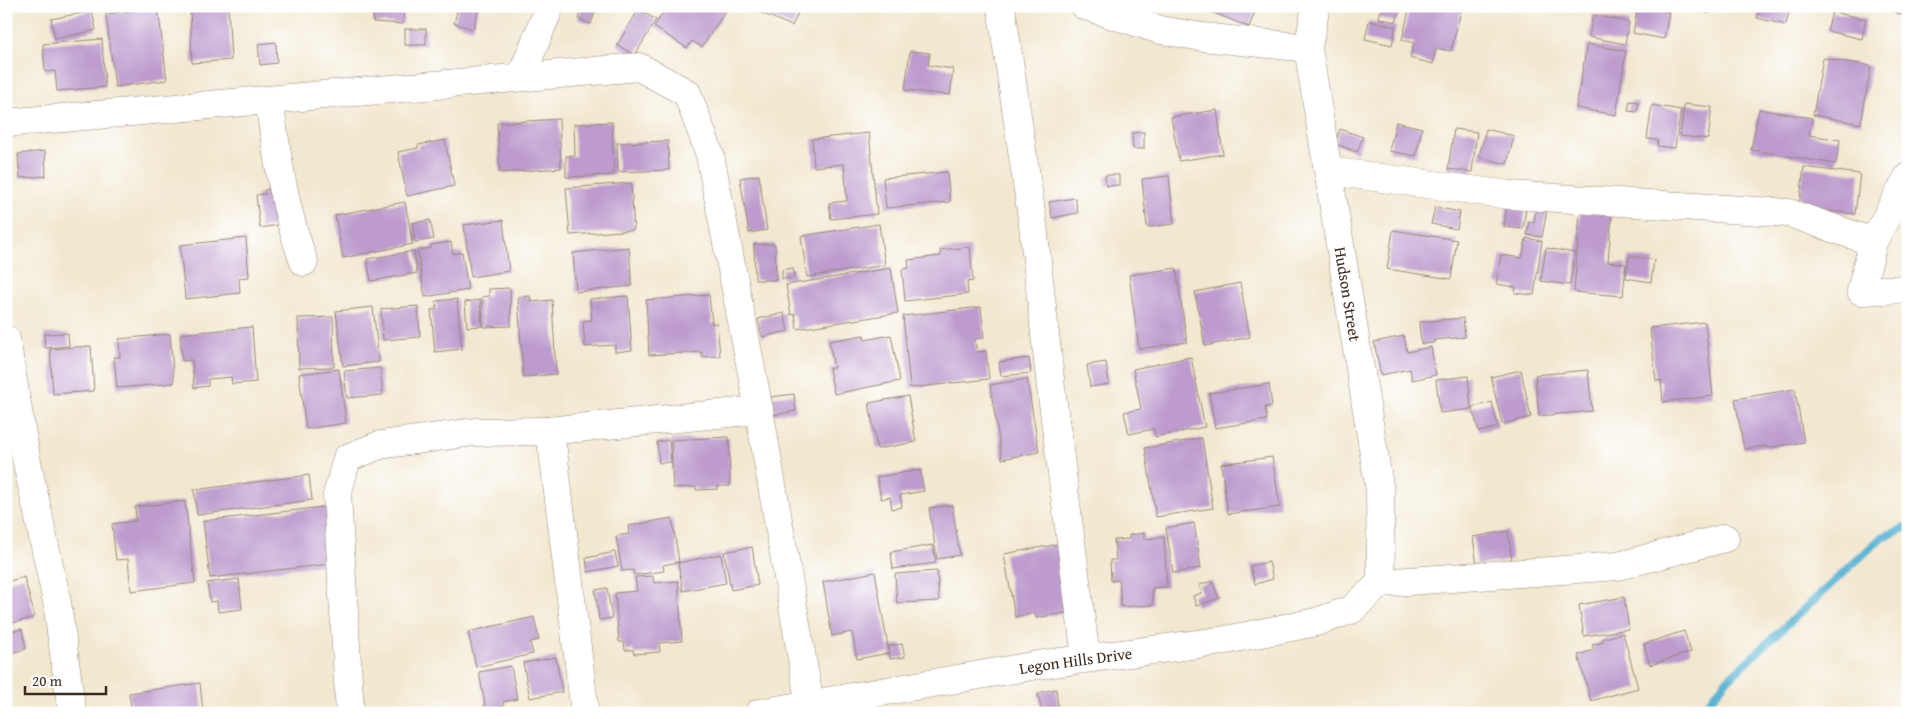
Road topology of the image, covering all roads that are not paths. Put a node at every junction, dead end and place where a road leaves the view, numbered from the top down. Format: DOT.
graph roads {
  1 [pos="550,6"];
  2 [pos="1001,6"];
  3 [pos="1085,6"];
  4 [pos="1316,6"];
  5 [pos="1308,48"];
  6 [pos="521,77"];
  7 [pos="269,100"];
  8 [pos="6,123"];
  9 [pos="1329,171"];
  10 [pos="1908,178"];
  11 [pos="1873,242"];
  12 [pos="304,262"];
  13 [pos="1908,289"];
  14 [pos="6,339"];
  15 [pos="759,410"];
  16 [pos="547,431"];
  17 [pos="1725,538"];
  18 [pos="1381,583"];
  19 [pos="1086,658"];
  20 [pos="864,703"];
  21 [pos="810,705"];
  22 [pos="72,713"];
  23 [pos="350,713"];
  24 [pos="585,713"];
  25 [pos="759,713"];
  1 -- 6 [label="street"];
  2 -- 19 [label="street"];
  3 -- 5 [label="street"];
  4 -- 5 [label="street, Hudson Street"];
  5 -- 9 [label="street, Hudson Street"];
  6 -- 7 [label="street"];
  6 -- 15 [label="street"];
  7 -- 8 [label="street"];
  7 -- 12 [label="street"];
  9 -- 11 [label="street"];
  9 -- 18 [label="street, Hudson Street"];
  10 -- 11 [label="street"];
  11 -- 13 [label="street"];
  14 -- 22 [label="street"];
  15 -- 16 [label="street"];
  15 -- 21 [label="street"];
  16 -- 23 [label="street"];
  16 -- 24 [label="street"];
  17 -- 18 [label="street"];
  18 -- 19 [label="street, Legon Hills Drive"];
  19 -- 20 [label="street, Legon Hills Drive"];
  20 -- 21 [label="street, Legon Hills Drive"];
  21 -- 25 [label="street, Legon Hills Drive"];
}
